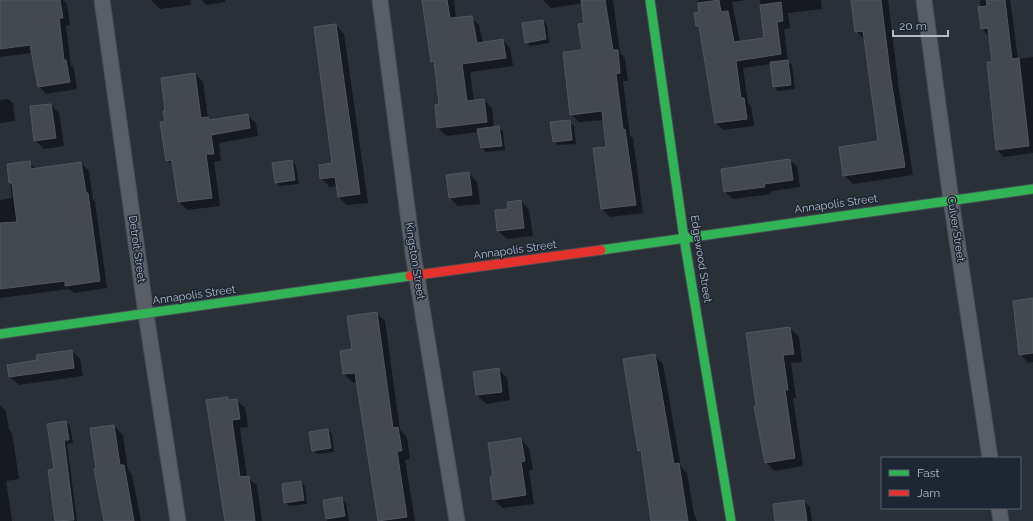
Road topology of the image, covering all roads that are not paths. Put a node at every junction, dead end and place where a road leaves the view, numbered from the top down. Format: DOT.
graph roads {
  1 [pos="102,0"];
  2 [pos="380,0"];
  3 [pos="650,0"];
  4 [pos="924,0"];
  5 [pos="1033,189"];
  6 [pos="951,200"];
  7 [pos="684,238"];
  8 [pos="417,276"];
  9 [pos="146,314"];
  10 [pos="0,334"];
  11 [pos="990,457"];
  12 [pos="999,509"];
  13 [pos="178,521"];
  14 [pos="457,521"];
  15 [pos="731,521"];
  16 [pos="1001,521"];
  1 -- 9 [label="street, Detroit Street"];
  2 -- 8 [label="street, Kingston Street"];
  3 -- 7 [label="street, Edgewood Street"];
  4 -- 6 [label="street, Culver Street"];
  5 -- 6 [label="street, Annapolis Street"];
  6 -- 7 [label="street, Annapolis Street"];
  6 -- 11 [label="street, Culver Street"];
  7 -- 8 [label="street, Annapolis Street"];
  7 -- 15 [label="street, Edgewood Street"];
  8 -- 9 [label="street, Annapolis Street"];
  8 -- 14 [label="street, Kingston Street"];
  9 -- 10 [label="street, Annapolis Street"];
  9 -- 13 [label="street, Detroit Street"];
  12 -- 16 [label="street"];
}
